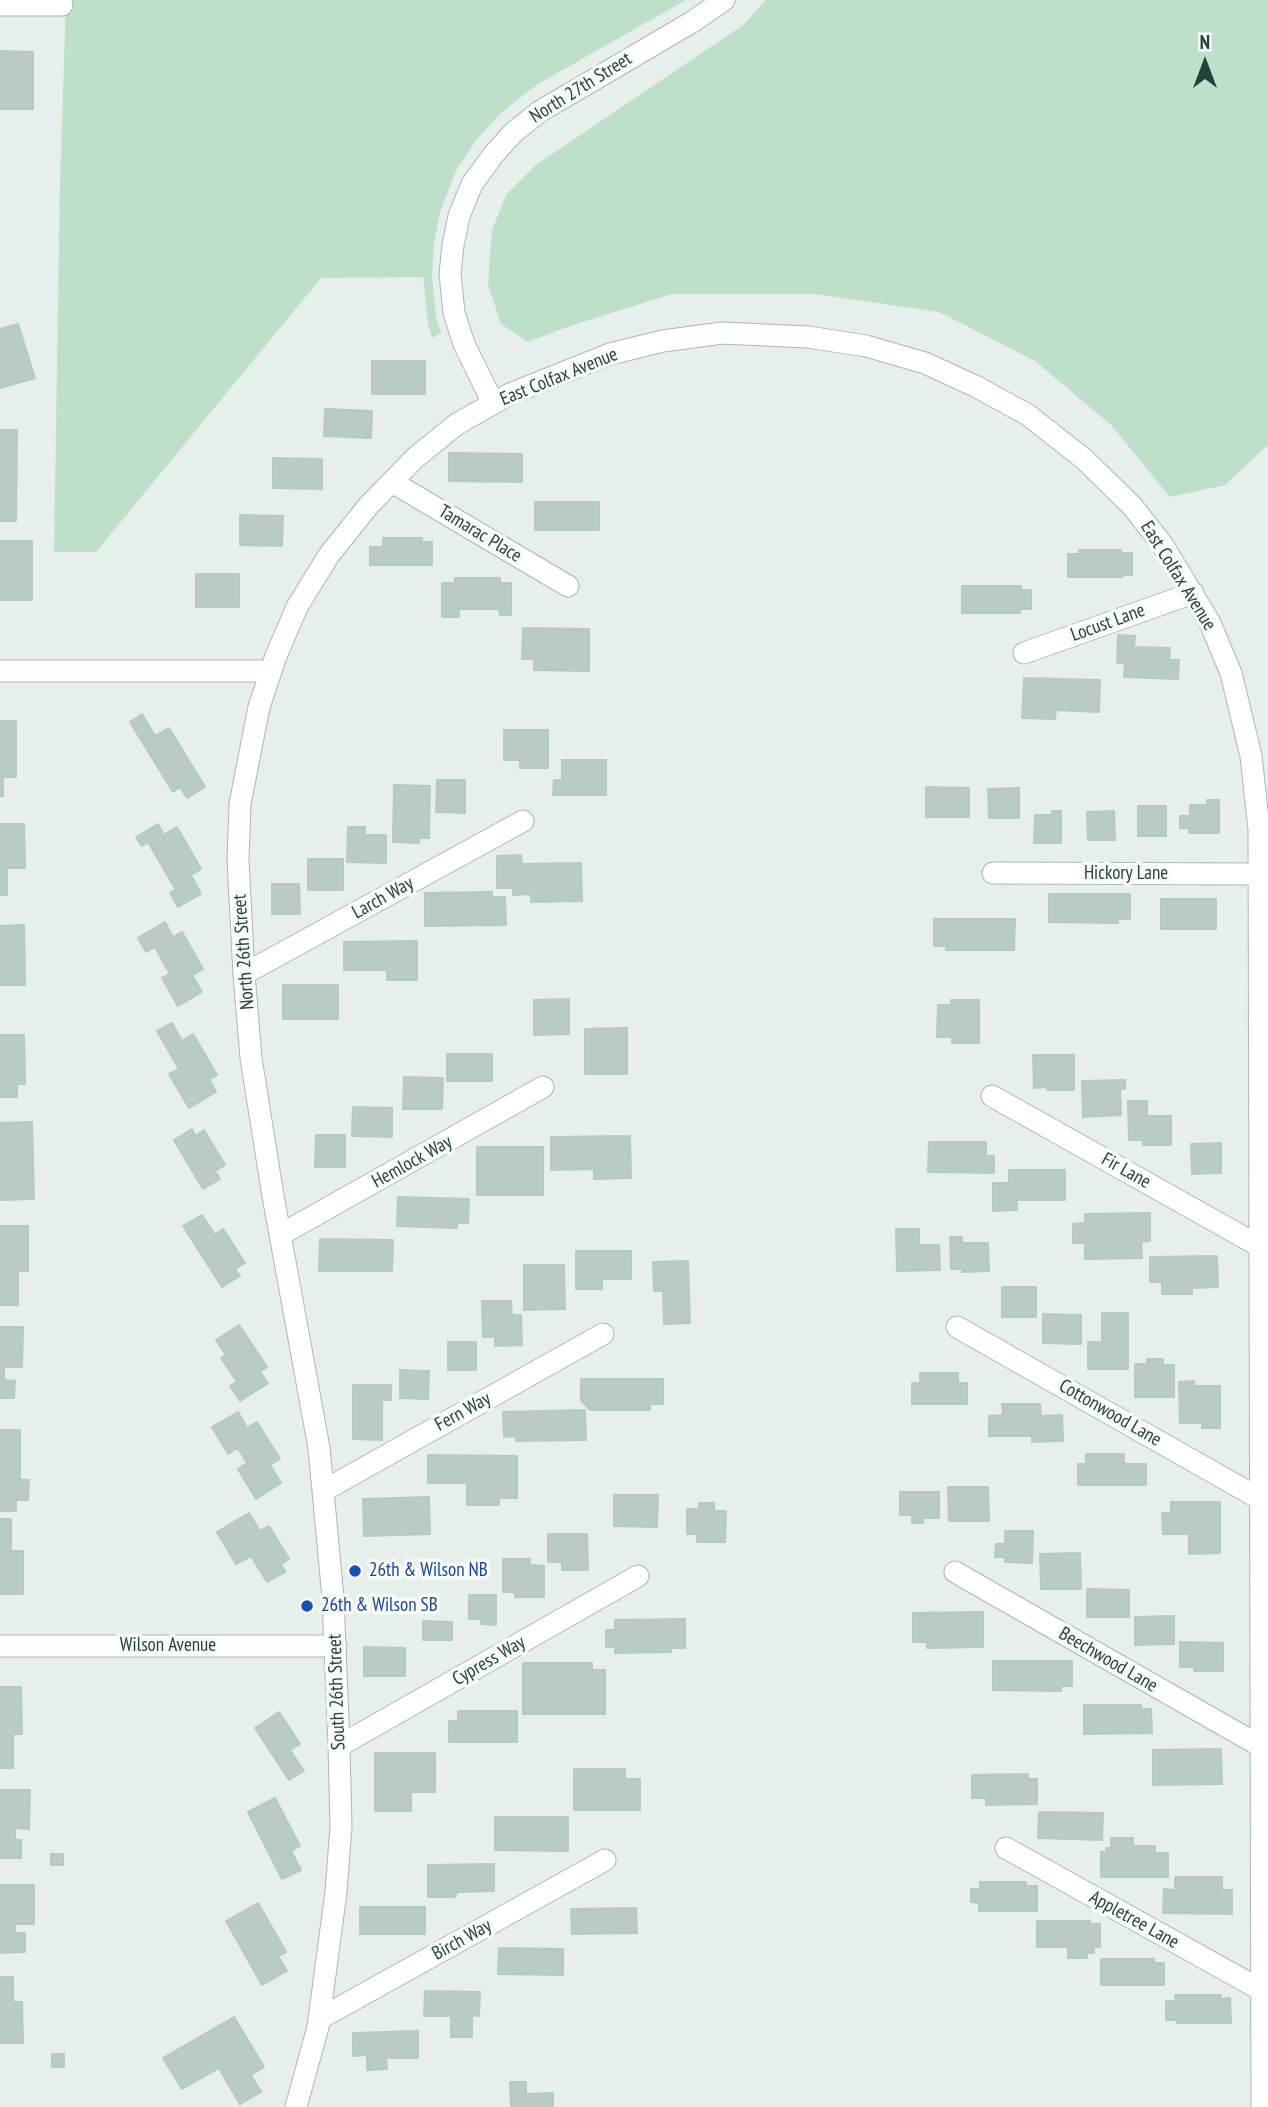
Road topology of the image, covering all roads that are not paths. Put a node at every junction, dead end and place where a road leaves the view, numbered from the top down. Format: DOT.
graph roads {
  1 [pos="724,0"];
  2 [pos="0,5"];
  3 [pos="62,5"];
  4 [pos="493,403"];
  5 [pos="392,482"];
  6 [pos="568,586"];
  7 [pos="1193,593"];
  8 [pos="1024,653"];
  9 [pos="0,671"];
  10 [pos="271,671"];
  11 [pos="523,821"];
  12 [pos="993,873"];
  13 [pos="1259,874"];
  14 [pos="244,974"];
  15 [pos="543,1087"];
  16 [pos="992,1096"];
  17 [pos="280,1236"];
  18 [pos="1261,1247"];
  19 [pos="957,1327"];
  20 [pos="603,1334"];
  21 [pos="323,1491"];
  22 [pos="1262,1500"];
  23 [pos="955,1572"];
  24 [pos="638,1576"];
  25 [pos="0,1646"];
  26 [pos="336,1646"];
  27 [pos="339,1746"];
  28 [pos="1262,1747"];
  29 [pos="1006,1848"];
  30 [pos="605,1860"];
  31 [pos="1262,1991"];
  32 [pos="319,2019"];
  33 [pos="296,2107"];
  34 [pos="1262,2107"];
  1 -- 4 [label="street, North 27th Street"];
  2 -- 3 [label="street"];
  4 -- 5 [label="street, East Colfax Avenue"];
  4 -- 7 [label="street, East Colfax Avenue"];
  5 -- 6 [label="street, Tamarac Place"];
  5 -- 10 [label="street, East Colfax Avenue"];
  7 -- 8 [label="street, Locust Lane"];
  7 -- 13 [label="street, East Colfax Avenue"];
  9 -- 10 [label="street"];
  10 -- 14 [label="street, North 26th Street"];
  11 -- 14 [label="street, Larch Way"];
  12 -- 13 [label="street, Hickory Lane"];
  13 -- 18 [label="street, East Colfax Avenue"];
  14 -- 17 [label="street, North 26th Street"];
  15 -- 17 [label="street, Hemlock Way"];
  16 -- 18 [label="street, Fir Lane"];
  17 -- 21 [label="street, South 26th Street"];
  18 -- 22 [label="street, East Colfax Avenue"];
  19 -- 22 [label="street, Cottonwood Lane"];
  20 -- 21 [label="street, Fern Way"];
  21 -- 26 [label="street, South 26th Street"];
  22 -- 28 [label="street, East Colfax Avenue"];
  23 -- 28 [label="street, Beechwood Lane"];
  24 -- 27 [label="street, Cypress Way"];
  25 -- 26 [label="street, Wilson Avenue"];
  26 -- 27 [label="street, South 26th Street"];
  27 -- 32 [label="street, South 26th Street"];
  28 -- 31 [label="street, East Colfax Avenue"];
  29 -- 31 [label="street, Appletree Lane"];
  30 -- 32 [label="street, Birch Way"];
  31 -- 34 [label="street, East Colfax Avenue"];
  32 -- 33 [label="street, South 26th Street"];
}
